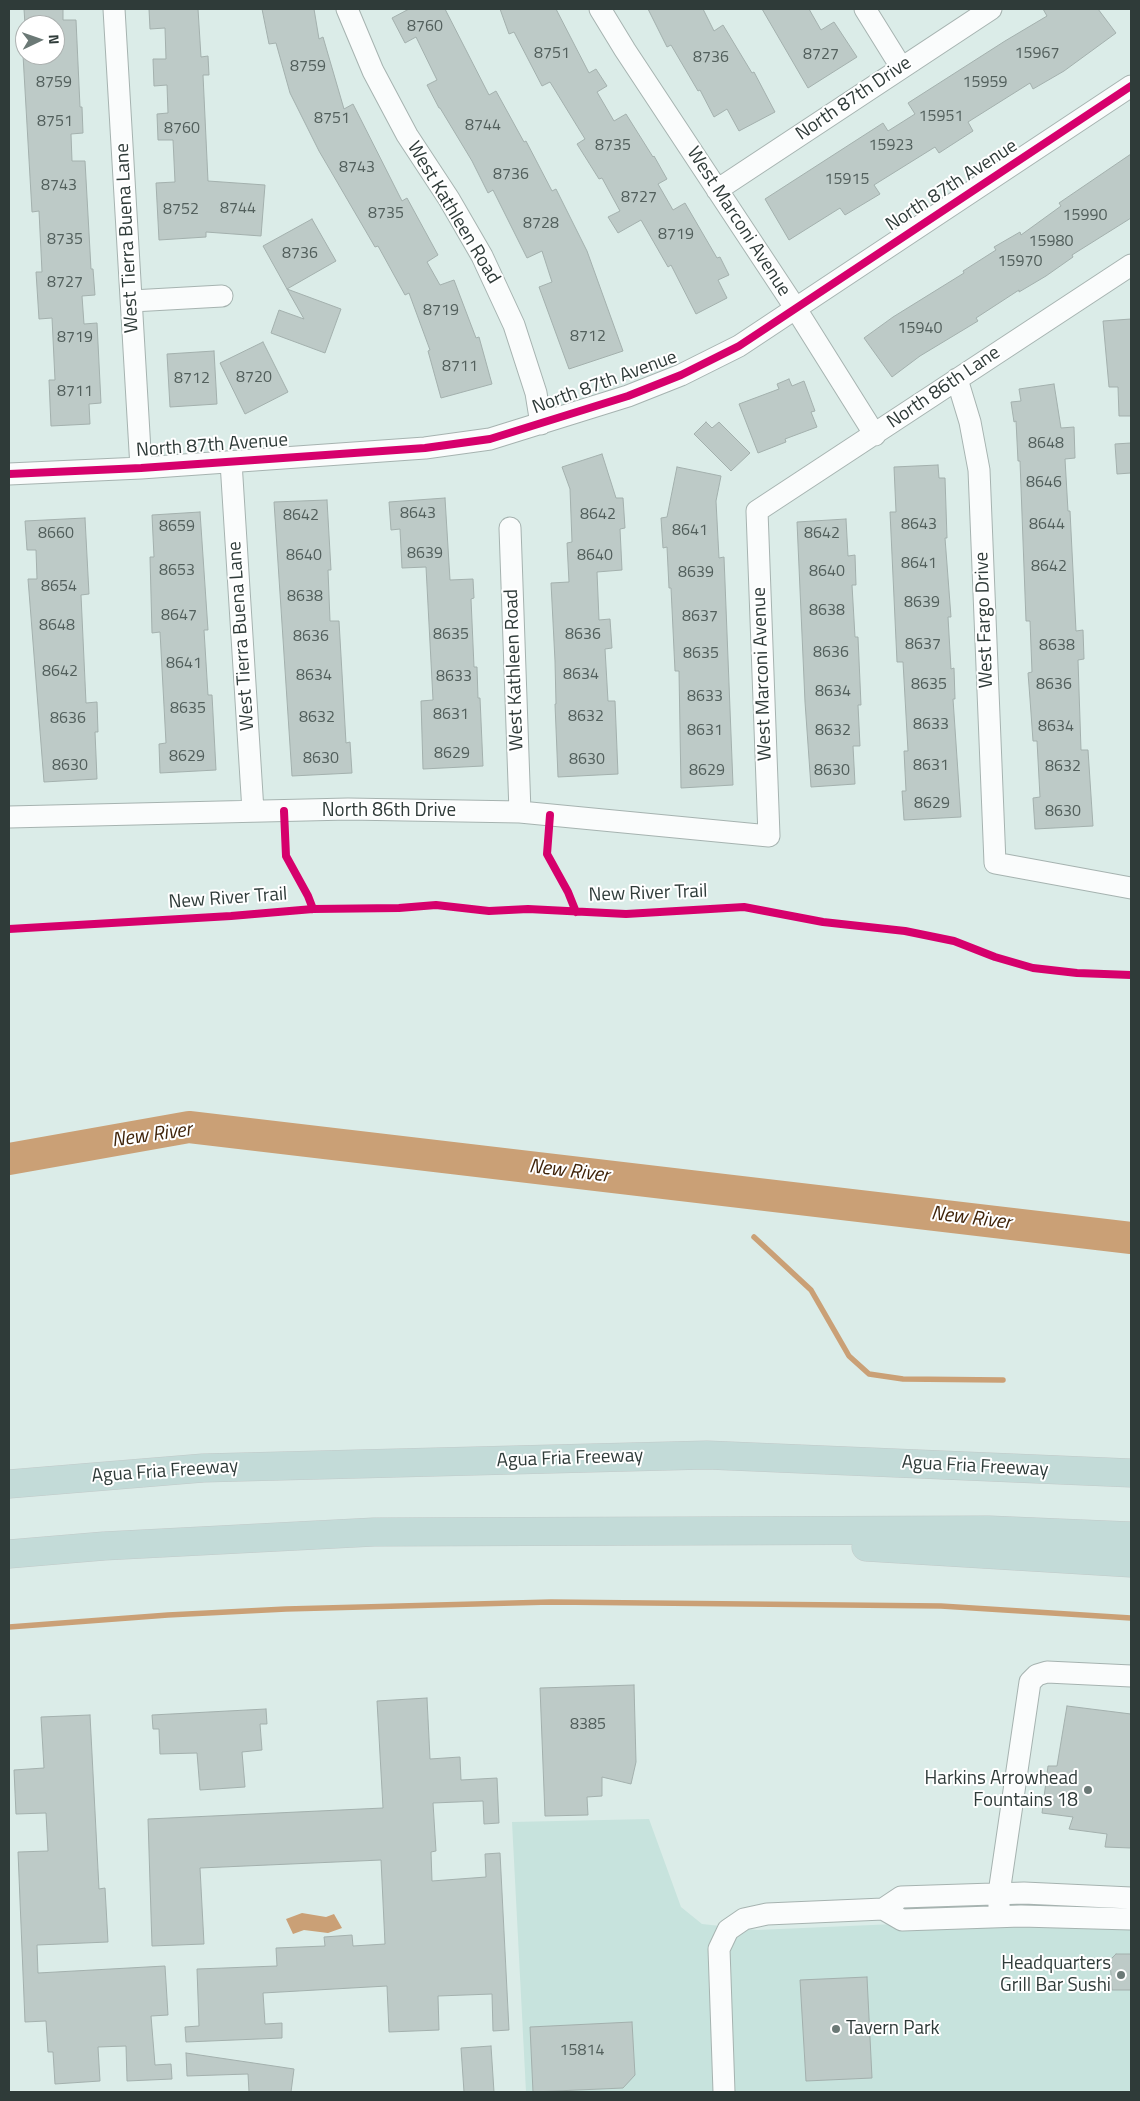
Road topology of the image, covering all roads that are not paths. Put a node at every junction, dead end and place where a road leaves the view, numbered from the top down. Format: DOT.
graph roads {
  1 [pos="114,9"];
  2 [pos="347,9"];
  3 [pos="600,9"];
  4 [pos="865,9"];
  5 [pos="991,9"];
  6 [pos="901,67"];
  7 [pos="1131,86"];
  8 [pos="717,190"];
  9 [pos="1131,265"];
  10 [pos="222,296"];
  11 [pos="132,301"];
  12 [pos="796,309"];
  13 [pos="957,379"];
  14 [pos="541,424"];
  15 [pos="875,435"];
  16 [pos="231,462"];
  17 [pos="141,468"];
  18 [pos="9,474"];
  19 [pos="757,511"];
  20 [pos="510,528"];
  21 [pos="253,811"];
  22 [pos="520,812"];
  23 [pos="9,817"];
  24 [pos="769,836"];
  25 [pos="1131,888"];
  26 [pos="1131,1473"];
  27 [pos="9,1484"];
  28 [pos="575,1531"];
  29 [pos="1131,1536"];
  30 [pos="9,1554"];
  31 [pos="1131,1563"];
  32 [pos="1131,1676"];
  33 [pos="999,1893"];
  34 [pos="1131,1898"];
  35 [pos="883,1909"];
  36 [pos="999,1916"];
  37 [pos="1131,1919"];
  38 [pos="724,2092"];
  1 -- 11 [label="street, West Tierra Buena Lane"];
  2 -- 14 [label="street, West Kathleen Road"];
  3 -- 8 [label="street, West Marconi Avenue"];
  4 -- 6 [label="street"];
  5 -- 6 [label="street, North 87th Drive"];
  6 -- 8 [label="street, North 87th Drive"];
  7 -- 12 [label="street, North 87th Avenue"];
  8 -- 12 [label="street, West Marconi Avenue"];
  9 -- 13 [label="street, North 86th Lane"];
  10 -- 11 [label="street"];
  11 -- 17 [label="street, West Tierra Buena Lane"];
  12 -- 14 [label="street, North 87th Avenue"];
  12 -- 15 [label="street, West Marconi Avenue"];
  13 -- 15 [label="street, North 86th Lane"];
  13 -- 25 [label="street, West Fargo Drive"];
  14 -- 16 [label="street, North 87th Avenue"];
  15 -- 19 [label="street, North 86th Lane"];
  16 -- 17 [label="street, North 87th Avenue"];
  16 -- 21 [label="street, West Tierra Buena Lane"];
  17 -- 18 [label="street, North 87th Avenue"];
  19 -- 24 [label="street, West Marconi Avenue"];
  20 -- 22 [label="street, West Kathleen Road"];
  21 -- 22 [label="street, North 86th Drive"];
  21 -- 23 [label="street, North 86th Drive"];
  22 -- 24 [label="street, North 86th Drive"];
  26 -- 27 [label="highway, Agua Fria Freeway"];
  28 -- 29 [label="highway"];
  28 -- 30 [label="highway"];
  28 -- 31 [label="highway"];
  32 -- 33 [label="street"];
  33 -- 34 [label="street"];
  33 -- 35 [label="street"];
  33 -- 36 [label="street"];
  35 -- 36 [label="street"];
  35 -- 38 [label="street"];
  36 -- 37 [label="street"];
}
